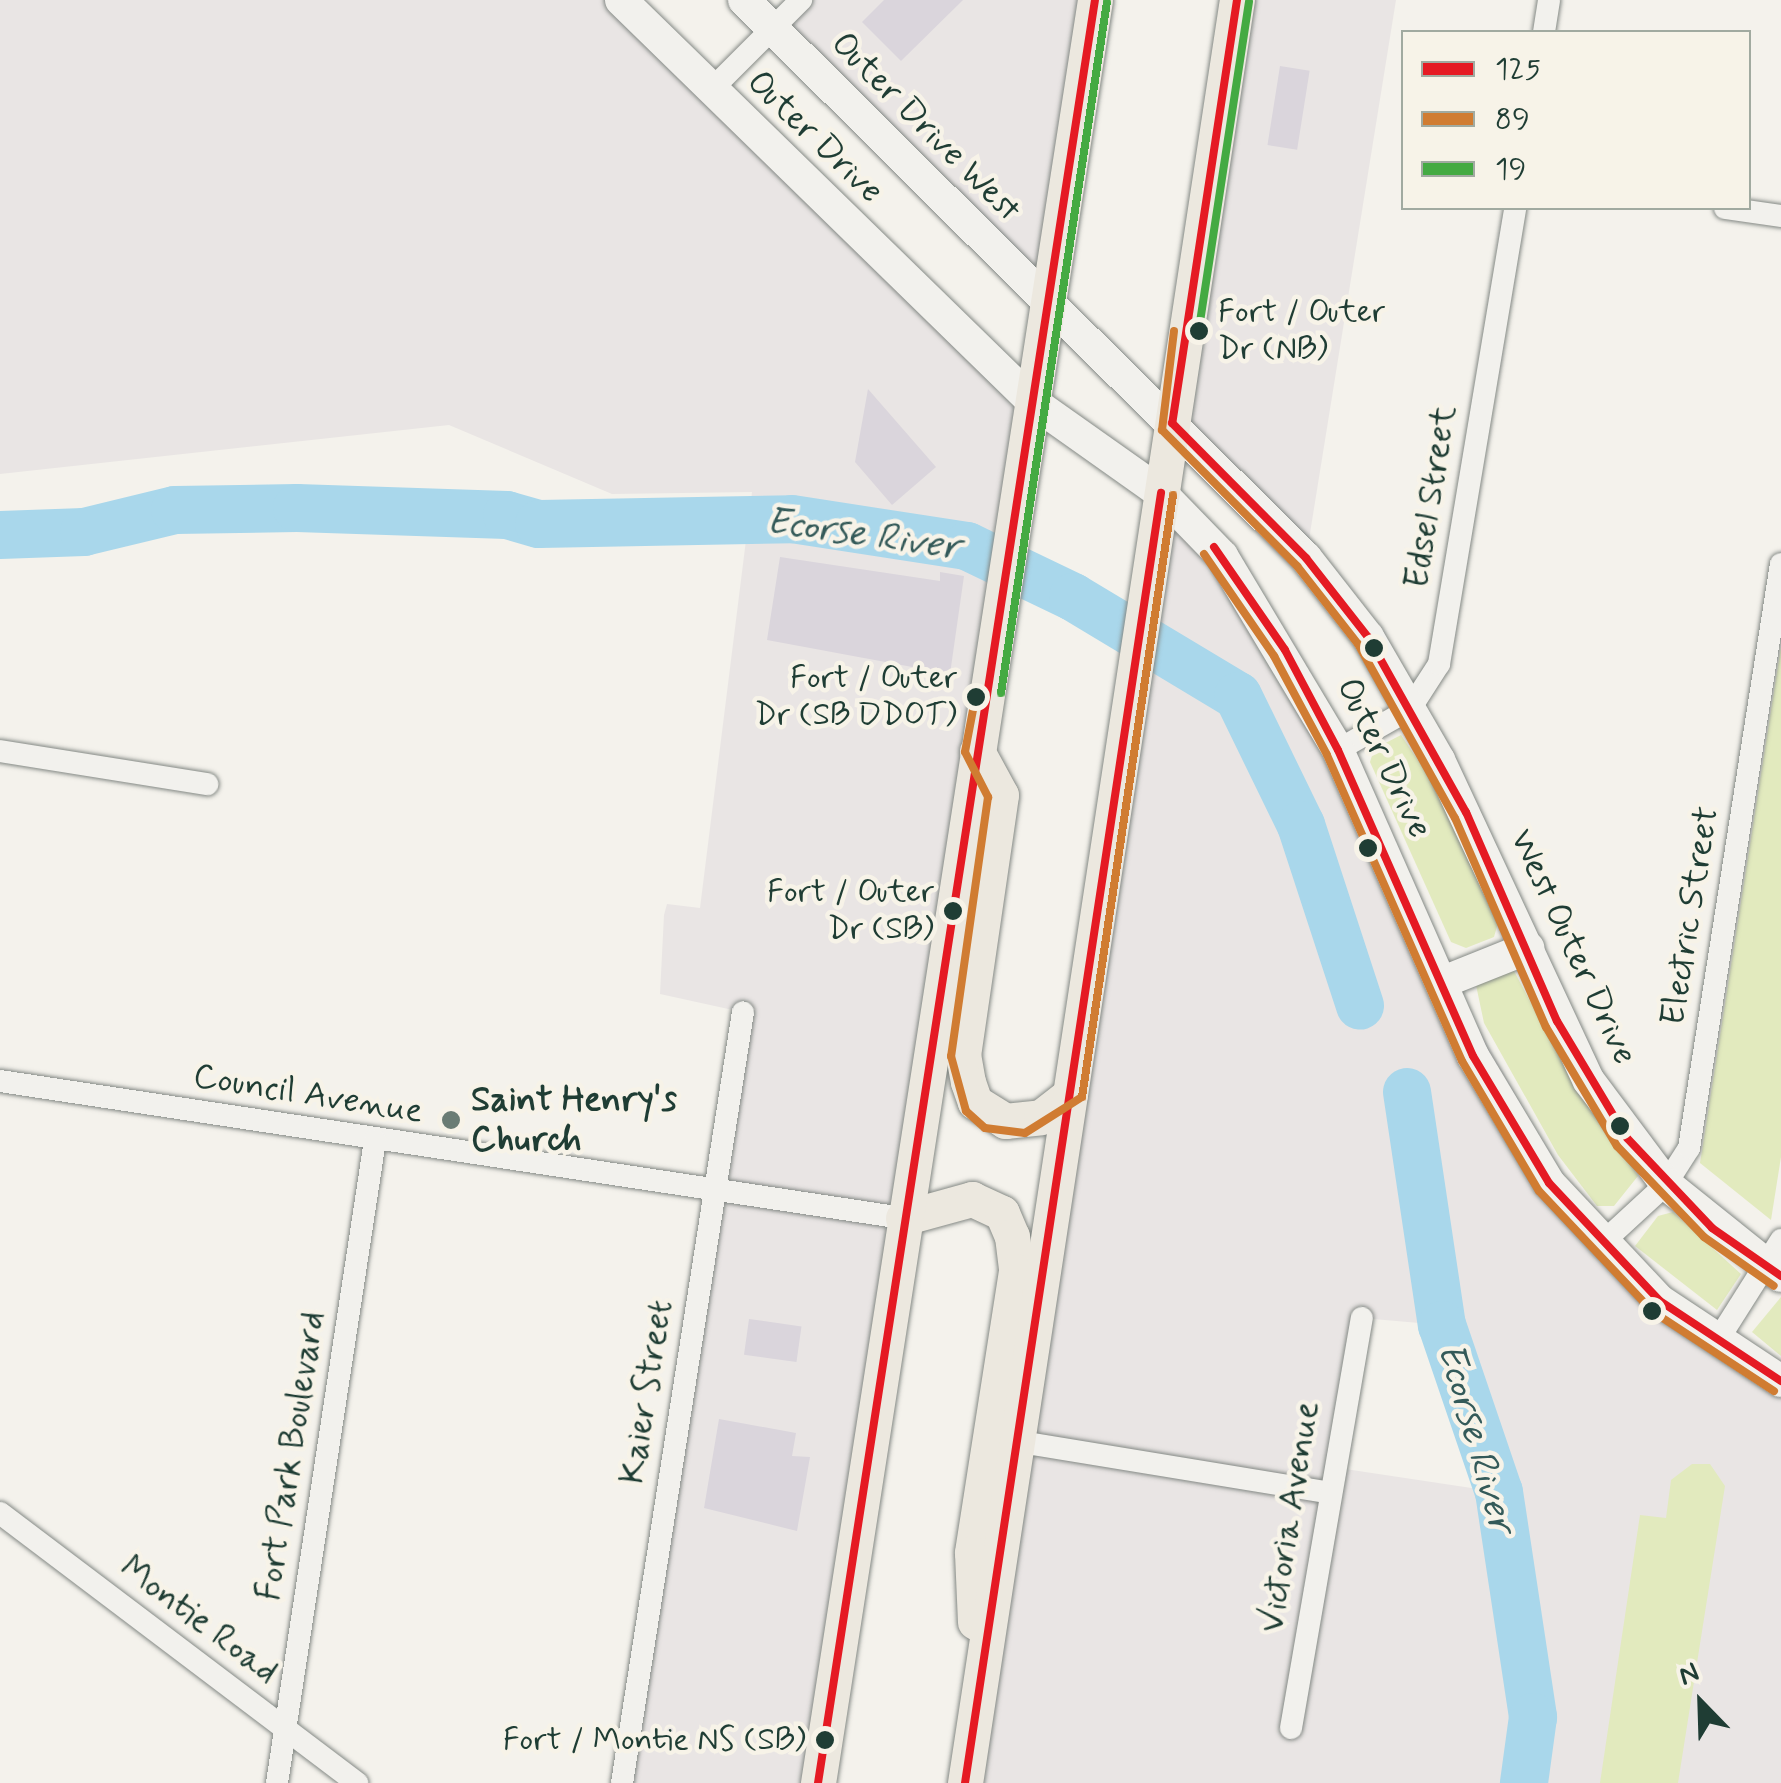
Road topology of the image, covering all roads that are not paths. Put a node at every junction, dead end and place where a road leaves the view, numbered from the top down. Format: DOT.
graph roads {
  1 [pos="621,0"];
  2 [pos="744,0"];
  3 [pos="801,0"];
  4 [pos="1094,0"];
  5 [pos="1236,0"];
  6 [pos="1549,0"];
  7 [pos="772,29"];
  8 [pos="1544,30"];
  9 [pos="710,91"];
  10 [pos="1515,210"];
  11 [pos="1739,210"];
  12 [pos="1781,216"];
  13 [pos="1046,306"];
  14 [pos="1034,403"];
  15 [pos="1172,423"];
  16 [pos="1161,493"];
  17 [pos="1781,564"];
  18 [pos="1410,709"];
  19 [pos="1338,750"];
  20 [pos="0,751"];
  21 [pos="977,751"];
  22 [pos="207,784"];
  23 [pos="1528,948"];
  24 [pos="1443,982"];
  25 [pos="743,1012"];
  26 [pos="0,1081"];
  27 [pos="1070,1094"];
  28 [pos="375,1140"];
  29 [pos="1666,1184"];
  30 [pos="713,1192"];
  31 [pos="903,1218"];
  32 [pos="1600,1244"];
  33 [pos="1777,1262"];
  34 [pos="1362,1318"];
  35 [pos="1716,1343"];
  36 [pos="1781,1381"];
  37 [pos="1014,1441"];
  38 [pos="1328,1492"];
  39 [pos="0,1513"];
  40 [pos="984,1657"];
  41 [pos="285,1728"];
  42 [pos="1292,1728"];
  43 [pos="278,1783"];
  44 [pos="357,1783"];
  45 [pos="622,1783"];
  46 [pos="818,1783"];
  47 [pos="965,1783"];
  1 -- 9 [label="main road, Outer Drive"];
  2 -- 7 [label="main road, Outer Drive West"];
  3 -- 7 [label="street"];
  4 -- 13 [label="main road"];
  5 -- 15 [label="main road"];
  6 -- 8 [label="street"];
  7 -- 9 [label="street"];
  7 -- 13 [label="main road, Outer Drive West"];
  9 -- 14 [label="main road, Outer Drive"];
  10 -- 18 [label="street, Edsel Street"];
  11 -- 12 [label="street"];
  13 -- 14 [label="main road"];
  13 -- 15 [label="main road, Outer Drive West"];
  14 -- 16 [label="main road, Outer Drive"];
  14 -- 21 [label="main road"];
  15 -- 16 [label="main road"];
  15 -- 18 [label="main road, Outer Drive West"];
  16 -- 19 [label="main road, Outer Drive"];
  16 -- 27 [label="main road"];
  17 -- 29 [label="street, Electric Street"];
  18 -- 19 [label="street, Edsel Street"];
  18 -- 23 [label="main road, West Outer Drive"];
  19 -- 24 [label="main road, Outer Drive"];
  20 -- 22 [label="street"];
  21 -- 27 [label="main road"];
  21 -- 31 [label="main road"];
  23 -- 24 [label="main road"];
  23 -- 29 [label="main road, West Outer Drive"];
  24 -- 32 [label="main road, Outer Drive"];
  25 -- 30 [label="street, Kaier Street"];
  26 -- 28 [label="street, Council Avenue"];
  27 -- 37 [label="main road"];
  28 -- 30 [label="street, Council Avenue"];
  28 -- 41 [label="street, Fort Park Boulevard"];
  29 -- 32 [label="street, Electric Street"];
  29 -- 33 [label="main road, West Outer Drive"];
  30 -- 31 [label="street, Council Avenue"];
  30 -- 45 [label="street, Kaier Street"];
  31 -- 40 [label="main road"];
  31 -- 46 [label="main road"];
  32 -- 35 [label="main road"];
  33 -- 35 [label="street"];
  34 -- 38 [label="street, Victoria Avenue"];
  35 -- 36 [label="main road"];
  37 -- 38 [label="street"];
  37 -- 40 [label="main road"];
  38 -- 42 [label="street, Victoria Avenue"];
  39 -- 41 [label="street, Montie Road"];
  40 -- 47 [label="main road"];
  41 -- 43 [label="street, Fort Park Boulevard"];
  41 -- 44 [label="street, Montie Road"];
}
